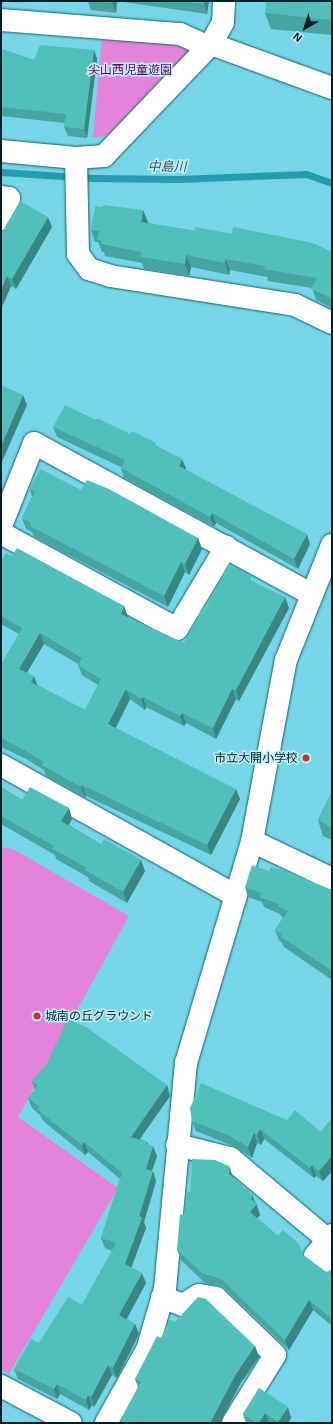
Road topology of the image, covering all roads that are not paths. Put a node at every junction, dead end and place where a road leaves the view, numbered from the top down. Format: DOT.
graph roads {
  1 [pos="224,1"];
  2 [pos="1,20"];
  3 [pos="209,45"];
  4 [pos="332,88"];
  5 [pos="1,151"];
  6 [pos="77,164"];
  7 [pos="4,198"];
  8 [pos="1,219"];
  9 [pos="332,323"];
  10 [pos="1,526"];
  11 [pos="1,533"];
  12 [pos="332,545"];
  13 [pos="226,547"];
  14 [pos="311,594"];
  15 [pos="1,766"];
  16 [pos="252,841"];
  17 [pos="332,880"];
  18 [pos="236,896"];
  19 [pos="177,1145"];
  20 [pos="330,1237"];
  21 [pos="332,1270"];
  22 [pos="162,1297"];
  23 [pos="1,1386"];
  24 [pos="72,1423"];
  25 [pos="106,1423"];
  26 [pos="233,1423"];
  1 -- 3 [label="street"];
  2 -- 3 [label="street"];
  3 -- 4 [label="street"];
  3 -- 6 [label="street"];
  5 -- 6 [label="street"];
  6 -- 9 [label="street"];
  7 -- 8 [label="street"];
  10 -- 13 [label="street"];
  11 -- 13 [label="street"];
  12 -- 14 [label="street"];
  13 -- 14 [label="street"];
  14 -- 16 [label="street"];
  15 -- 18 [label="street"];
  16 -- 17 [label="street"];
  16 -- 18 [label="street"];
  18 -- 19 [label="street"];
  19 -- 20 [label="street"];
  19 -- 22 [label="street"];
  20 -- 21 [label="street"];
  22 -- 25 [label="street"];
  22 -- 26 [label="street"];
  23 -- 24 [label="street"];
}
